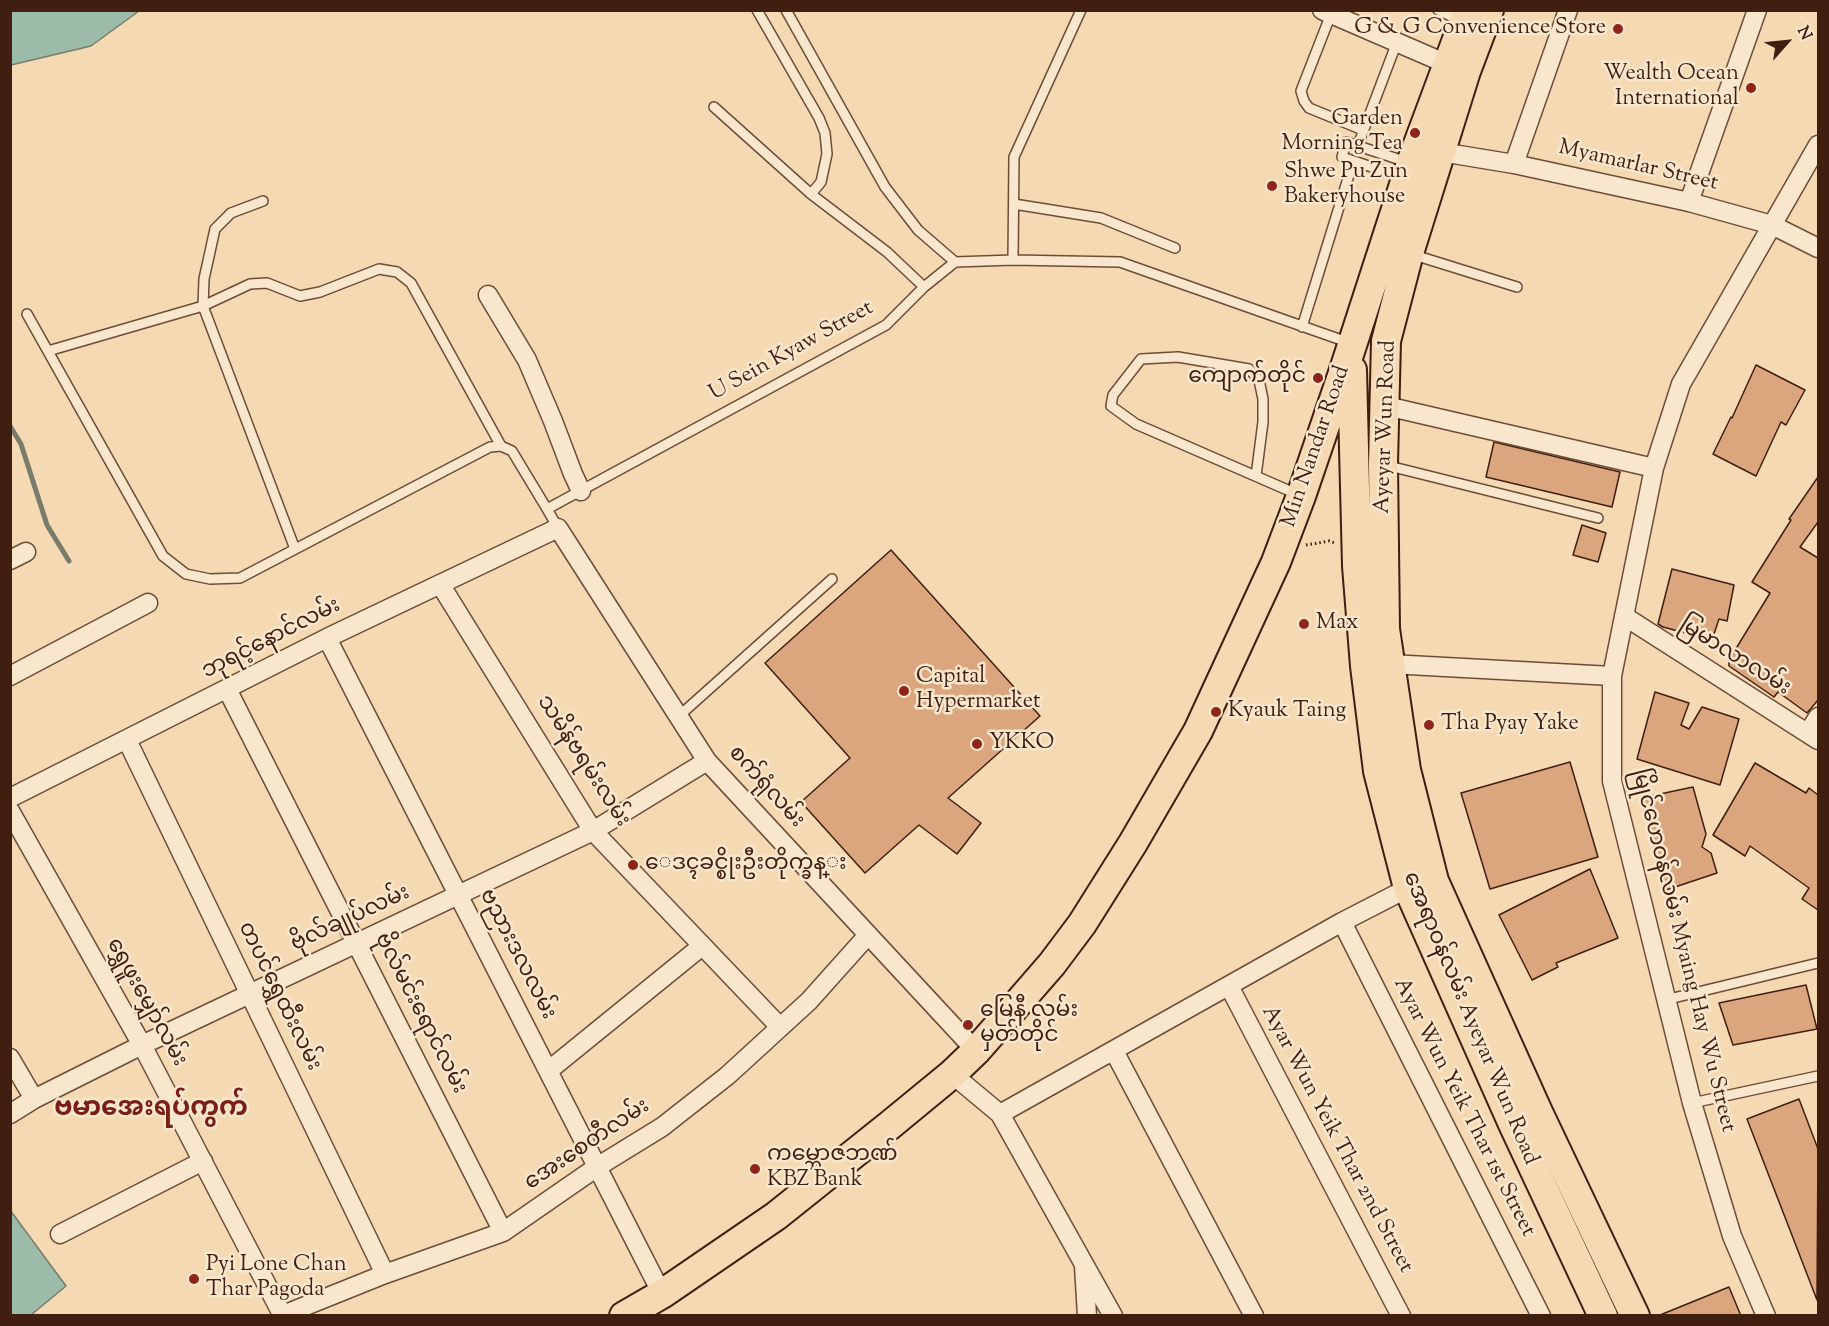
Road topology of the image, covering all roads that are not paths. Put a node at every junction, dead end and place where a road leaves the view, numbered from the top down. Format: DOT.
graph roads {
  1 [pos="757,10"];
  2 [pos="786,10"];
  3 [pos="1081,10"];
  4 [pos="1489,10"];
  5 [pos="1568,10"];
  6 [pos="1757,10"];
  7 [pos="1326,12"];
  8 [pos="1456,14"];
  9 [pos="1397,42"];
  10 [pos="1447,64"];
  11 [pos="714,107"];
  12 [pos="1363,130"];
  13 [pos="1818,145"];
  14 [pos="1358,146"];
  15 [pos="1419,159"];
  16 [pos="1353,162"];
  17 [pos="1514,164"];
  18 [pos="811,194"];
  19 [pos="263,201"];
  20 [pos="1689,202"];
  21 [pos="1014,204"];
  22 [pos="1772,225"];
  23 [pos="1175,248"];
  24 [pos="1818,248"];
  25 [pos="1409,253"];
  26 [pos="1013,260"];
  27 [pos="955,262"];
  28 [pos="924,286"];
  29 [pos="1517,287"];
  30 [pos="488,295"];
  31 [pos="203,306"];
  32 [pos="27,314"];
  33 [pos="1302,327"];
  34 [pos="1354,337"];
  35 [pos="1386,341"];
  36 [pos="48,351"];
  37 [pos="1386,406"];
  38 [pos="501,446"];
  39 [pos="1383,464"];
  40 [pos="1654,468"];
  41 [pos="1256,476"];
  42 [pos="581,491"];
  43 [pos="1301,496"];
  44 [pos="547,509"];
  45 [pos="1598,518"];
  46 [pos="558,528"];
  47 [pos="295,549"];
  48 [pos="1357,567"];
  49 [pos="1384,571"];
  50 [pos="832,579"];
  51 [pos="440,584"];
  52 [pos="147,603"];
  53 [pos="1624,616"];
  54 [pos="327,638"];
  55 [pos="1390,664"];
  56 [pos="10,676"];
  57 [pos="1612,676"];
  58 [pos="227,689"];
  59 [pos="680,716"];
  60 [pos="1818,717"];
  61 [pos="1813,736"];
  62 [pos="127,740"];
  63 [pos="707,761"];
  64 [pos="10,798"];
  65 [pos="10,811"];
  66 [pos="593,831"];
  67 [pos="1421,884"];
  68 [pos="459,896"];
  69 [pos="1342,922"];
  70 [pos="868,935"];
  71 [pos="356,945"];
  72 [pos="702,946"];
  73 [pos="1818,963"];
  74 [pos="1229,986"];
  75 [pos="250,994"];
  76 [pos="1665,1000"];
  77 [pos="780,1027"];
  78 [pos="142,1045"];
  79 [pos="976,1051"];
  80 [pos="1113,1051"];
  81 [pos="10,1058"];
  82 [pos="548,1071"];
  83 [pos="952,1074"];
  84 [pos="1818,1076"];
  85 [pos="34,1099"];
  86 [pos="1692,1103"];
  87 [pos="10,1114"];
  88 [pos="1000,1114"];
  89 [pos="203,1161"];
  90 [pos="597,1167"];
  91 [pos="503,1232"];
  92 [pos="60,1234"];
  93 [pos="1084,1262"];
  94 [pos="385,1274"];
  95 [pos="662,1294"];
  96 [pos="283,1315"];
  97 [pos="624,1316"];
  98 [pos="1087,1316"];
  99 [pos="1113,1316"];
  100 [pos="1254,1316"];
  101 [pos="1401,1316"];
  102 [pos="1541,1316"];
  103 [pos="1603,1316"];
  104 [pos="1635,1316"];
  105 [pos="1766,1316"];
  1 -- 18 [label="lane"];
  2 -- 27 [label="lane"];
  3 -- 21 [label="lane"];
  4 -- 15 [label="main road, Ayeyar Wun Road"];
  5 -- 17 [label="street"];
  6 -- 20 [label="street"];
  7 -- 9 [label="street"];
  7 -- 12 [label="lane"];
  8 -- 10 [label="main road, Ayeyar Wun Road"];
  9 -- 10 [label="street"];
  9 -- 12 [label="lane"];
  10 -- 15 [label="main road, Ayeyar Wun Road"];
  11 -- 18 [label="lane"];
  12 -- 14 [label="lane"];
  13 -- 22 [label="street, မြိုင်ဟေဝန်လမ်း Myaing Hay Wu Street"];
  14 -- 15 [label="lane"];
  14 -- 16 [label="lane"];
  15 -- 16 [label="lane"];
  15 -- 17 [label="street, Myamarlar Street"];
  15 -- 25 [label="main road, Ayeyar Wun Road"];
  15 -- 34 [label="main road, Ayeyar Wun Road"];
  16 -- 33 [label="lane"];
  17 -- 20 [label="street, Myamarlar Street"];
  18 -- 28 [label="lane"];
  19 -- 31 [label="lane"];
  20 -- 22 [label="street, Myamarlar Street"];
  21 -- 23 [label="lane"];
  21 -- 26 [label="lane"];
  22 -- 24 [label="street, Myamarlar Street"];
  22 -- 40 [label="street, မြိုင်ဟေဝန်လမ်း Myaing Hay Wu Street"];
  25 -- 29 [label="lane"];
  25 -- 35 [label="main road, Ayeyar Wun Road"];
  26 -- 27 [label="lane"];
  26 -- 33 [label="lane"];
  27 -- 28 [label="lane, U Sein Kyaw Street"];
  28 -- 42 [label="lane, U Sein Kyaw Street"];
  30 -- 42 [label="street"];
  31 -- 36 [label="lane"];
  31 -- 38 [label="lane"];
  31 -- 47 [label="lane"];
  32 -- 36 [label="lane"];
  33 -- 34 [label="lane"];
  34 -- 35 [label="main road"];
  34 -- 43 [label="main road, Min Nandar Road"];
  34 -- 48 [label="main road, Ayeyar Wun Road"];
  35 -- 37 [label="main road, Ayeyar Wun Road"];
  36 -- 47 [label="lane"];
  37 -- 39 [label="main road, Ayeyar Wun Road"];
  37 -- 40 [label="street"];
  38 -- 44 [label="lane"];
  38 -- 47 [label="lane"];
  39 -- 45 [label="lane"];
  39 -- 49 [label="main road, Ayeyar Wun Road"];
  40 -- 53 [label="street, မြိုင်ဟေဝန်လမ်း Myaing Hay Wu Street"];
  41 -- 41 [label="lane"];
  41 -- 43 [label="lane"];
  42 -- 44 [label="lane, U Sein Kyaw Street"];
  43 -- 79 [label="main road, Min Nandar Road"];
  44 -- 46 [label="lane"];
  46 -- 51 [label="street, ဘုရင့်နောင်လမ်း"];
  46 -- 59 [label="street, စက်ရုံလမ်း"];
  48 -- 67 [label="main road, အေရာဝန်လမ်း Ayeyar Wun Road"];
  49 -- 55 [label="main road, အေရာဝန်လမ်း Ayeyar Wun Road"];
  50 -- 59 [label="lane"];
  51 -- 54 [label="street, ဘုရင့်နောင်လမ်း"];
  51 -- 66 [label="street, သမိန်ဗရမ်းလမ်း"];
  52 -- 56 [label="street"];
  53 -- 57 [label="street, မြိုင်ဟေဝန်လမ်း Myaing Hay Wu Street"];
  53 -- 61 [label="street, မြမာလာလမ်း"];
  54 -- 58 [label="street, ဘုရင့်နောင်လမ်း"];
  54 -- 68 [label="street, ဗညားဒလလမ်း"];
  55 -- 57 [label="street"];
  55 -- 67 [label="main road, အေရာဝန်လမ်း Ayeyar Wun Road"];
  57 -- 76 [label="street, မြိုင်ဟေဝန်လမ်း Myaing Hay Wu Street"];
  58 -- 62 [label="street, ဘုရင့်နောင်လမ်း"];
  58 -- 71 [label="street, ဗိုလ်မင်းရောင်လမ်း"];
  59 -- 63 [label="street, စက်ရုံလမ်း"];
  60 -- 61 [label="street"];
  62 -- 64 [label="street, ဘုရင့်နောင်လမ်း"];
  62 -- 75 [label="street, တပင်ရွှေထီးလမ်း"];
  63 -- 66 [label="street, ဗိုလ်ချုပ်လမ်း"];
  63 -- 70 [label="street, စက်ရုံလမ်း"];
  65 -- 78 [label="street, ရွှေဖူးမျှော်လမ်း"];
  66 -- 68 [label="street, ဗိုလ်ချုပ်လမ်း"];
  66 -- 72 [label="street, သမိန်ဗရမ်းလမ်း"];
  67 -- 69 [label="street"];
  67 -- 103 [label="main road, အေရာဝန်လမ်း Ayeyar Wun Road"];
  67 -- 104 [label="main road, အေရာဝန်လမ်း Ayeyar Wun Road"];
  68 -- 71 [label="street, ဗိုလ်ချုပ်လမ်း"];
  68 -- 82 [label="street, ဗညားဒလလမ်း"];
  69 -- 74 [label="street"];
  69 -- 102 [label="street, Ayar Wun Yeik Thar 1st Street"];
  70 -- 77 [label="street, အေးစေတီလမ်း"];
  70 -- 79 [label="street, စက်ရုံလမ်း"];
  71 -- 75 [label="street, ဗိုလ်ချုပ်လမ်း"];
  71 -- 91 [label="street, ဗိုလ်မင်းရောင်လမ်း"];
  72 -- 77 [label="street, သမိန်ဗရမ်းလမ်း"];
  72 -- 82 [label="street"];
  73 -- 76 [label="lane"];
  74 -- 80 [label="street"];
  74 -- 101 [label="street, Ayar Wun Yeik Thar 2nd Street"];
  75 -- 78 [label="street, ဗိုလ်ချုပ်လမ်း"];
  75 -- 94 [label="street, တပင်ရွှေထီးလမ်း"];
  76 -- 86 [label="street, မြိုင်ဟေဝန်လမ်း Myaing Hay Wu Street"];
  77 -- 90 [label="street, အေးစေတီလမ်း"];
  78 -- 85 [label="street, ဗိုလ်ချုပ်လမ်း"];
  78 -- 89 [label="street, ရွှေဖူးမျှော်လမ်း"];
  79 -- 83 [label="main road, Min Nandar Road"];
  80 -- 88 [label="street"];
  80 -- 100 [label="street"];
  81 -- 85 [label="street"];
  82 -- 90 [label="street, ဗညားဒလလမ်း"];
  83 -- 88 [label="street"];
  83 -- 95 [label="main road, Min Nandar Road"];
  84 -- 86 [label="lane"];
  85 -- 87 [label="street, ဗိုလ်ချုပ်လမ်း"];
  86 -- 105 [label="street, မြိုင်ဟေဝန်လမ်း Myaing Hay Wu Street"];
  88 -- 93 [label="street"];
  89 -- 92 [label="street"];
  89 -- 96 [label="street, ရွှေဖူးမျှော်လမ်း"];
  90 -- 91 [label="street, အေးစေတီလမ်း"];
  90 -- 95 [label="street, ဗညားဒလလမ်း"];
  91 -- 94 [label="street, အေးစေတီလမ်း"];
  93 -- 98 [label="street"];
  93 -- 99 [label="street"];
  94 -- 96 [label="street, အေးစေတီလမ်း"];
  95 -- 97 [label="main road, Min Nandar Road"];
}
